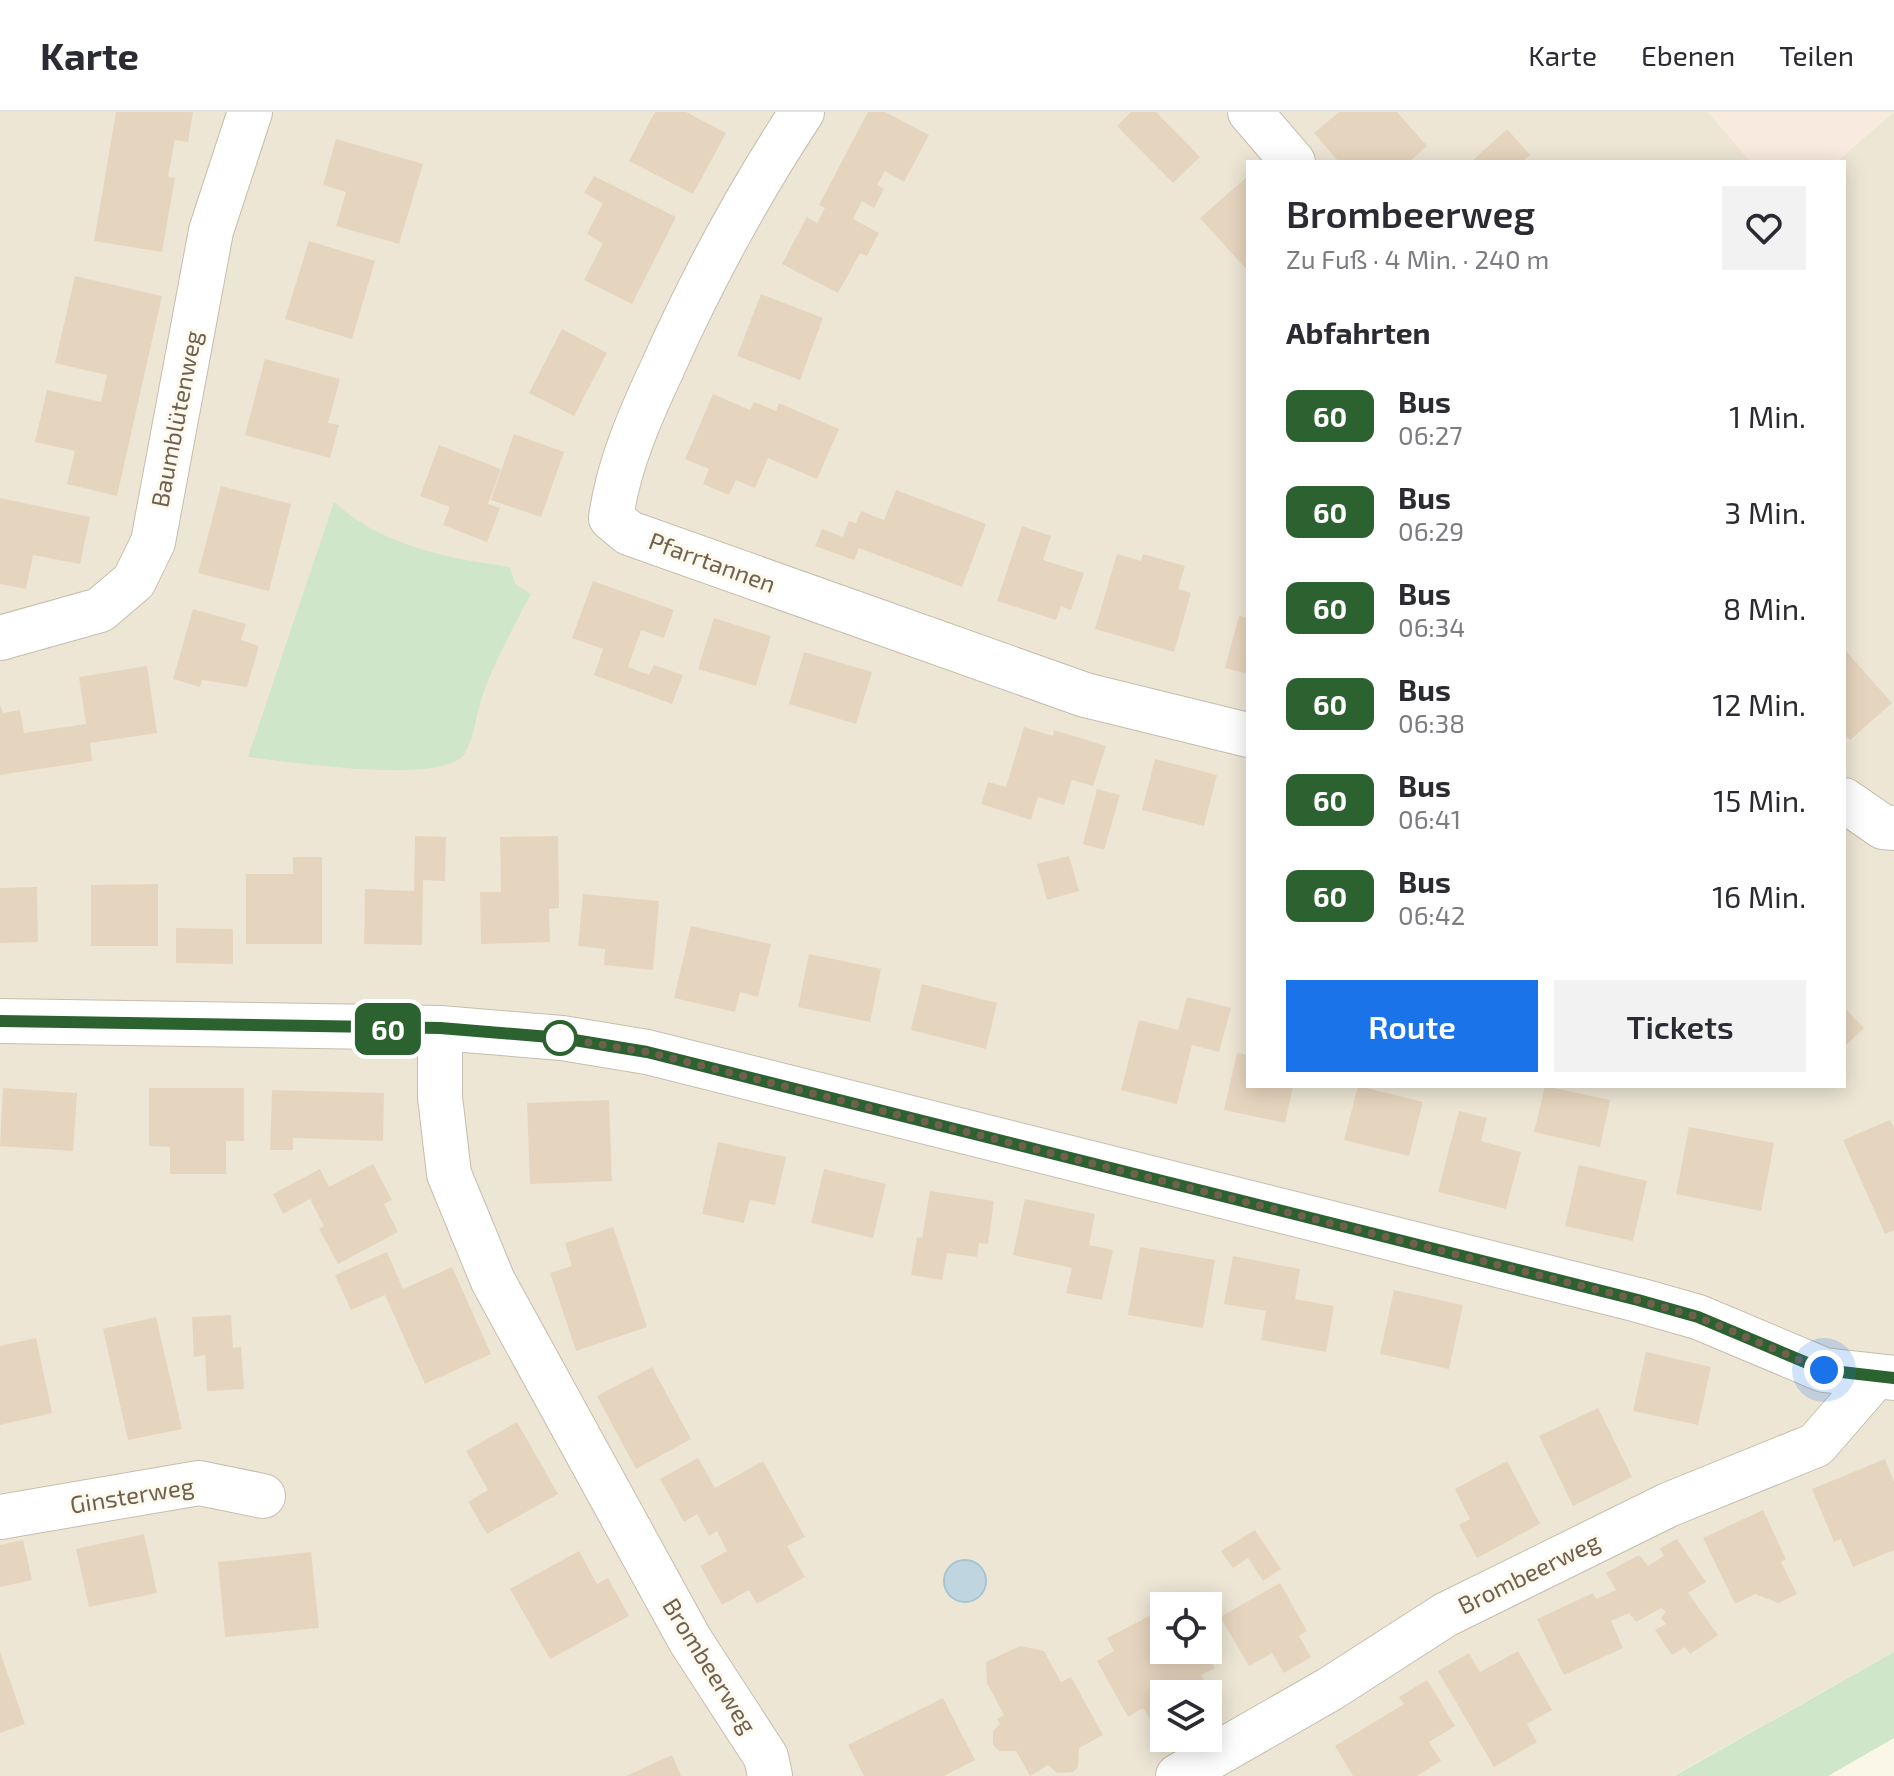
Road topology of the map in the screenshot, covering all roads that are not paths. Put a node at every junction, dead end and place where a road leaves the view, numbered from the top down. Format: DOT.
graph roads {
  1 [pos="250,112"];
  2 [pos="802,112"];
  3 [pos="1250,112"];
  4 [pos="1291,160"];
  5 [pos="0,638"];
  6 [pos="1246,735"];
  7 [pos="1846,801"];
  8 [pos="1894,828"];
  9 [pos="0,1021"];
  10 [pos="440,1028"];
  11 [pos="1884,1377"];
  12 [pos="263,1496"];
  13 [pos="0,1517"];
  14 [pos="770,1776"];
  15 [pos="1178,1776"];
  1 -- 5 [label="street, Baumblütenweg"];
  2 -- 6 [label="street, Pfarrtannen"];
  3 -- 4 [label="street"];
  7 -- 8 [label="street"];
  9 -- 10 [label="street"];
  10 -- 11 [label="street"];
  10 -- 14 [label="street, Brombeerweg"];
  11 -- 15 [label="street, Brombeerweg"];
  12 -- 13 [label="street, Ginsterweg"];
}
